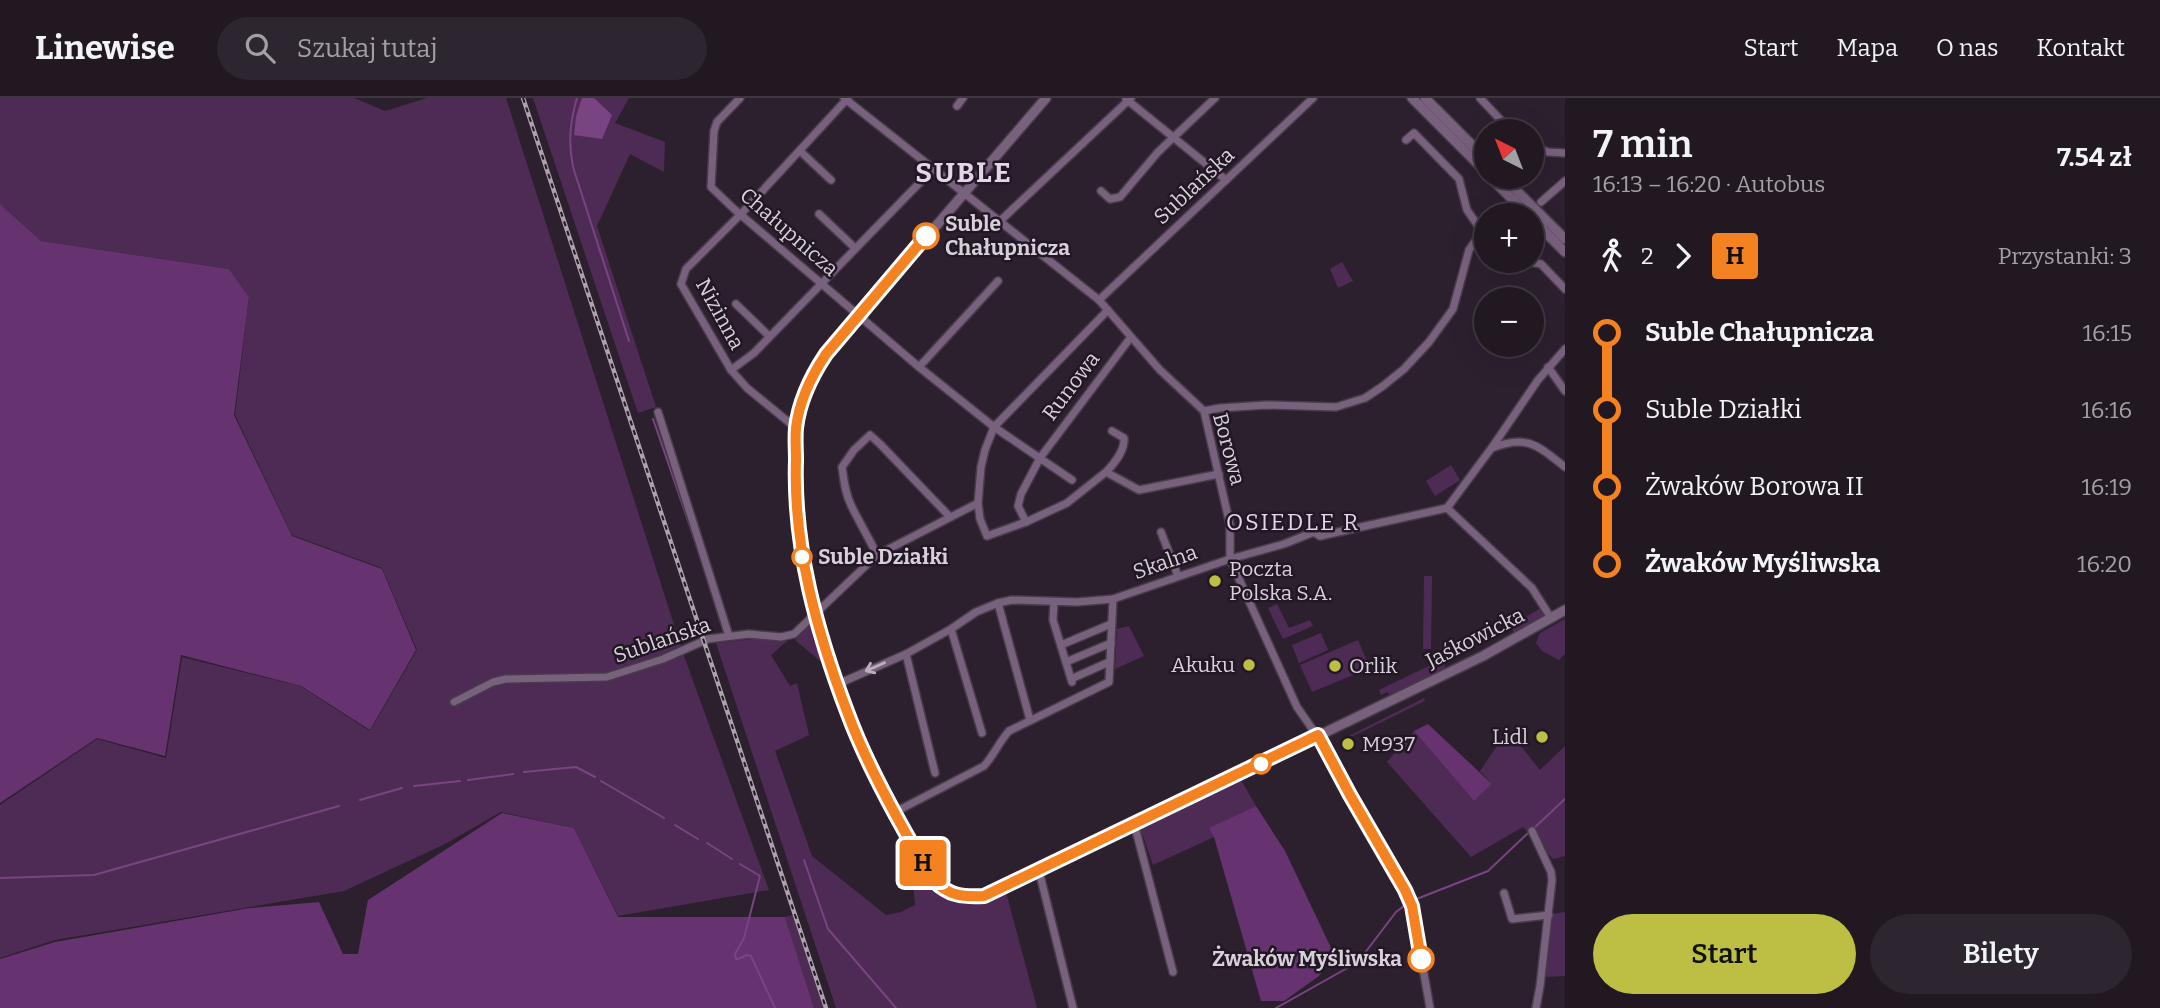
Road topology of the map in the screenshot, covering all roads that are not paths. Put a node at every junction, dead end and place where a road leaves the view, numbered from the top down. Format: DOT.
graph roads {
  1 [pos="740,98"];
  2 [pos="963,98"];
  3 [pos="1046,98"];
  4 [pos="1215,98"];
  5 [pos="1313,98"];
  6 [pos="1412,98"];
  7 [pos="1425,98"];
  8 [pos="1480,98"];
  9 [pos="846,99"];
  10 [pos="1128,99"];
  11 [pos="957,106"];
  12 [pos="1498,119"];
  13 [pos="1174,136"];
  14 [pos="1406,140"];
  15 [pos="1474,145"];
  16 [pos="800,150"];
  17 [pos="1544,150"];
  18 [pos="1565,153"];
  19 [pos="1474,160"];
  20 [pos="933,169"];
  21 [pos="831,180"];
  22 [pos="1226,180"];
  23 [pos="1565,181"];
  24 [pos="1506,189"];
  25 [pos="1511,189"];
  26 [pos="1101,191"];
  27 [pos="964,193"];
  28 [pos="1517,197"];
  29 [pos="1541,202"];
  30 [pos="1510,203"];
  31 [pos="1521,203"];
  32 [pos="741,214"];
  33 [pos="819,214"];
  34 [pos="1474,219"];
  35 [pos="1000,221"];
  36 [pos="1544,231"];
  37 [pos="1565,239"];
  38 [pos="1474,244"];
  39 [pos="855,248"];
  40 [pos="1565,252"];
  41 [pos="1544,267"];
  42 [pos="998,281"];
  43 [pos="821,283"];
  44 [pos="1565,289"];
  45 [pos="1099,300"];
  46 [pos="736,304"];
  47 [pos="1108,310"];
  48 [pos="858,315"];
  49 [pos="769,336"];
  50 [pos="1132,337"];
  51 [pos="1565,349"];
  52 [pos="919,367"];
  53 [pos="1548,368"];
  54 [pos="732,370"];
  55 [pos="1565,391"];
  56 [pos="1204,411"];
  57 [pos="658,412"];
  58 [pos="994,427"];
  59 [pos="796,428"];
  60 [pos="1112,431"];
  61 [pos="1492,448"];
  62 [pos="1040,458"];
  63 [pos="1565,467"];
  64 [pos="1106,472"];
  65 [pos="1219,474"];
  66 [pos="1072,480"];
  67 [pos="978,503"];
  68 [pos="1447,509"];
  69 [pos="950,517"];
  70 [pos="1026,522"];
  71 [pos="1161,532"];
  72 [pos="877,555"];
  73 [pos="1230,559"];
  74 [pos="1178,576"];
  75 [pos="1113,599"];
  76 [pos="1051,602"];
  77 [pos="998,603"];
  78 [pos="1565,610"];
  79 [pos="817,612"];
  80 [pos="1551,618"];
  81 [pos="1111,624"];
  82 [pos="951,629"];
  83 [pos="729,636"];
  84 [pos="1111,643"];
  85 [pos="1061,645"];
  86 [pos="906,653"];
  87 [pos="1066,662"];
  88 [pos="1110,662"];
  89 [pos="838,684"];
  90 [pos="454,702"];
  91 [pos="1030,719"];
  92 [pos="982,733"];
  93 [pos="1318,735"];
  94 [pos="935,773"];
  95 [pos="895,812"];
  96 [pos="1134,824"];
  97 [pos="1532,831"];
  98 [pos="1039,871"];
  99 [pos="1504,893"];
  100 [pos="1549,915"];
  101 [pos="1173,972"];
  102 [pos="1073,1008"];
  103 [pos="1430,1008"];
  104 [pos="1536,1008"];
  1 -- 32 [label="street, Chałupnicza"];
  2 -- 11 [label="street"];
  3 -- 27 [label="street, Jaśkowicka"];
  4 -- 13 [label="street"];
  5 -- 22 [label="street, Sublańska"];
  6 -- 19 [label="street"];
  7 -- 15 [label="street"];
  8 -- 12 [label="street"];
  9 -- 16 [label="street, Nizinna"];
  9 -- 20 [label="street, Borowa"];
  10 -- 13 [label="street"];
  10 -- 35 [label="street"];
  13 -- 22 [label="street"];
  13 -- 26 [label="street"];
  14 -- 34 [label="street"];
  16 -- 21 [label="street"];
  16 -- 32 [label="street, Nizinna"];
  17 -- 18 [label="street"];
  20 -- 27 [label="street, Borowa"];
  20 -- 39 [label="street"];
  22 -- 45 [label="street, Sublańska"];
  23 -- 29 [label="street"];
  24 -- 28 [label="street"];
  25 -- 28 [label="street"];
  27 -- 35 [label="street, Borowa"];
  27 -- 48 [label="street, Jaśkowicka"];
  28 -- 30 [label="street"];
  28 -- 31 [label="street"];
  28 -- 37 [label="street"];
  32 -- 43 [label="street, Chałupnicza"];
  32 -- 54 [label="street, Nizinna"];
  33 -- 39 [label="street"];
  35 -- 45 [label="street, Borowa"];
  36 -- 40 [label="street"];
  38 -- 56 [label="street"];
  39 -- 43 [label="street"];
  41 -- 44 [label="street"];
  42 -- 52 [label="street"];
  43 -- 48 [label="street, Chałupnicza"];
  43 -- 49 [label="street"];
  45 -- 47 [label="street, Borowa"];
  46 -- 49 [label="street"];
  47 -- 50 [label="street, Borowa"];
  47 -- 58 [label="street"];
  48 -- 52 [label="street, Chałupnicza"];
  48 -- 59 [label="street, Jaśkowicka"];
  49 -- 54 [label="street"];
  50 -- 56 [label="street, Borowa"];
  50 -- 62 [label="street, Runowa"];
  51 -- 53 [label="street"];
  52 -- 58 [label="street, Chałupnicza"];
  53 -- 55 [label="street"];
  53 -- 61 [label="street"];
  54 -- 59 [label="street, Nizinna"];
  56 -- 65 [label="street, Borowa"];
  57 -- 83 [label="street"];
  58 -- 62 [label="street"];
  58 -- 67 [label="street"];
  59 -- 79 [label="street, Jaśkowicka"];
  60 -- 64 [label="street"];
  61 -- 63 [label="street"];
  61 -- 68 [label="street"];
  62 -- 66 [label="street"];
  62 -- 70 [label="street, Runowa"];
  64 -- 65 [label="street"];
  64 -- 70 [label="street"];
  65 -- 73 [label="street, Borowa"];
  67 -- 69 [label="street, Sublańska"];
  67 -- 70 [label="street"];
  68 -- 73 [label="street, Skalna"];
  68 -- 80 [label="street"];
  69 -- 72 [label="street, Sublańska"];
  69 -- 72 [label="street"];
  71 -- 74 [label="street"];
  72 -- 79 [label="street, Sublańska"];
  73 -- 74 [label="street, Skalna"];
  73 -- 93 [label="street, Borowa"];
  74 -- 75 [label="street, Skalna"];
  75 -- 76 [label="street, Skalna"];
  75 -- 81 [label="street"];
  76 -- 77 [label="street, Skalna"];
  76 -- 85 [label="street"];
  77 -- 82 [label="street, Skalna"];
  77 -- 91 [label="street"];
  78 -- 80 [label="street, Jaśkowicka"];
  79 -- 83 [label="street, Sublańska"];
  79 -- 89 [label="street, Jaśkowicka"];
  80 -- 93 [label="street, Jaśkowicka"];
  81 -- 84 [label="street"];
  81 -- 85 [label="street"];
  82 -- 86 [label="street, Skalna"];
  82 -- 92 [label="street"];
  83 -- 90 [label="street, Sublańska"];
  84 -- 87 [label="street"];
  84 -- 88 [label="street"];
  85 -- 87 [label="street"];
  86 -- 89 [label="street, Skalna, one-way"];
  86 -- 94 [label="street"];
  87 -- 88 [label="street"];
  88 -- 91 [label="street"];
  89 -- 95 [label="street, Jaśkowicka"];
  91 -- 95 [label="street"];
  93 -- 96 [label="street, Jaśkowicka"];
  93 -- 103 [label="street, Borowa"];
  95 -- 98 [label="street, Jaśkowicka"];
  96 -- 98 [label="street, Jaśkowicka"];
  96 -- 101 [label="street"];
  97 -- 100 [label="street"];
  98 -- 102 [label="street"];
  99 -- 100 [label="street"];
  100 -- 104 [label="street"];
}
